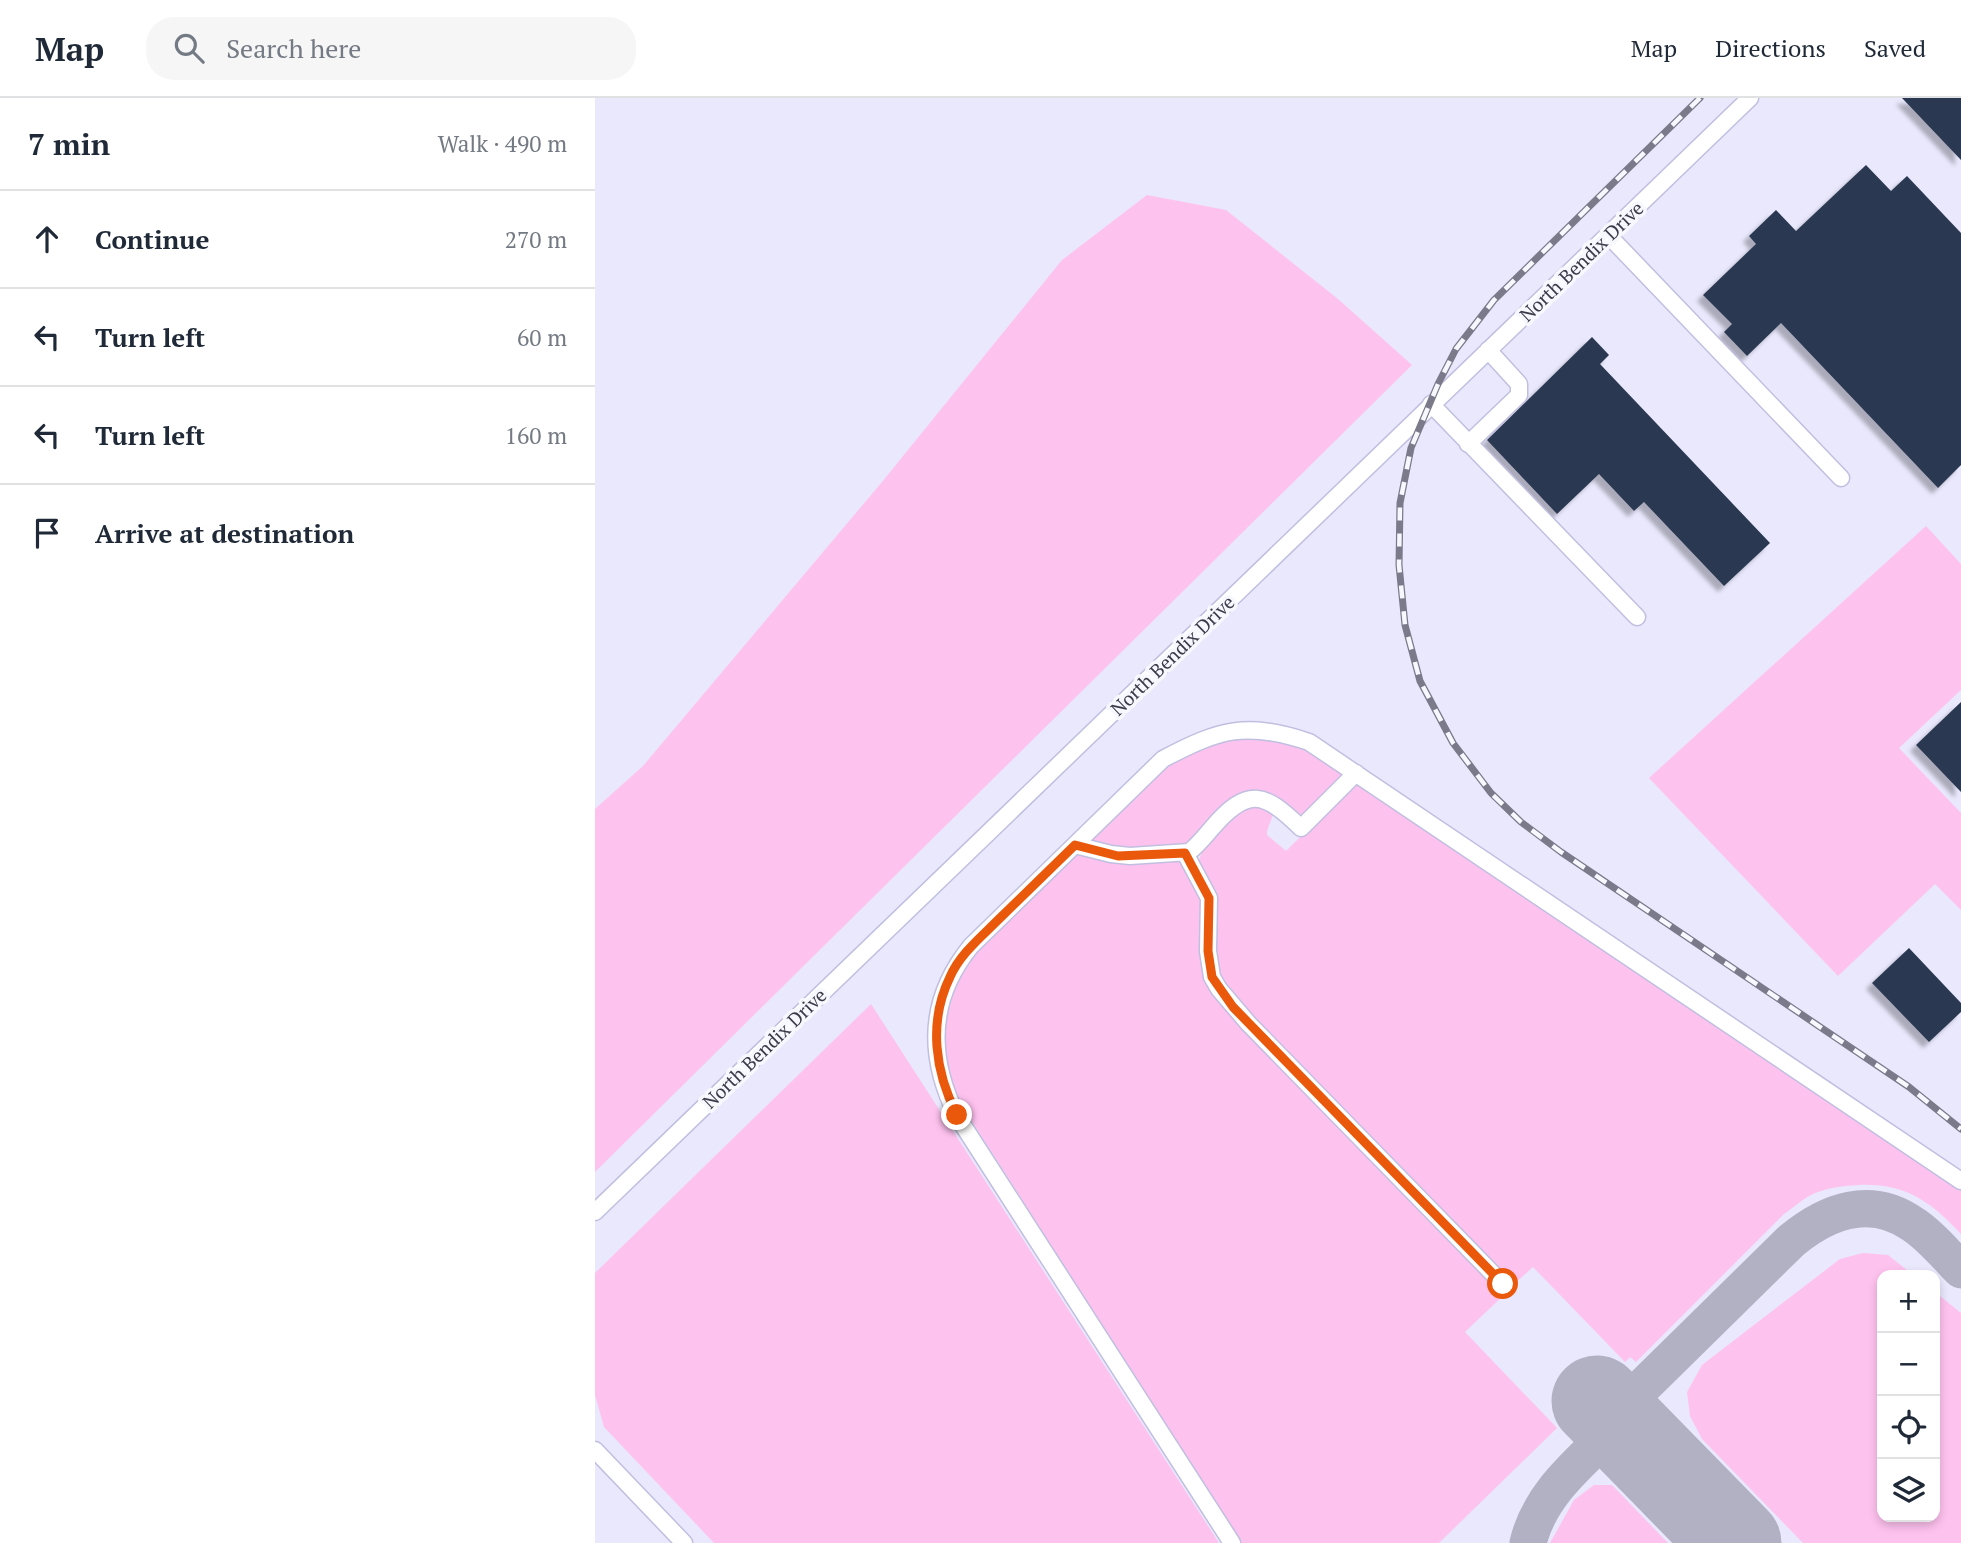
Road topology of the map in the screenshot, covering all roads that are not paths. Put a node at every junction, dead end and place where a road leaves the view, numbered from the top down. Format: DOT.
graph roads {
  1 [pos="1750,98"];
  2 [pos="1608,235"];
  3 [pos="1488,350"];
  4 [pos="1431,404"];
  5 [pos="1468,444"];
  6 [pos="1841,478"];
  7 [pos="1637,617"];
  8 [pos="1356,773"];
  9 [pos="1075,845"];
  10 [pos="1185,853"];
  11 [pos="1961,1181"];
  12 [pos="595,1212"];
  13 [pos="1503,1284"];
  14 [pos="595,1450"];
  15 [pos="684,1543"];
  16 [pos="1232,1543"];
  1 -- 2 [label="street, North Bendix Drive"];
  2 -- 3 [label="street, North Bendix Drive"];
  2 -- 6 [label="street"];
  3 -- 4 [label="street, North Bendix Drive"];
  3 -- 5 [label="street"];
  4 -- 5 [label="street"];
  4 -- 12 [label="street, North Bendix Drive"];
  5 -- 7 [label="street"];
  8 -- 9 [label="street"];
  8 -- 10 [label="street"];
  8 -- 11 [label="street"];
  9 -- 10 [label="street"];
  9 -- 16 [label="street"];
  10 -- 13 [label="street"];
  14 -- 15 [label="street"];
}
